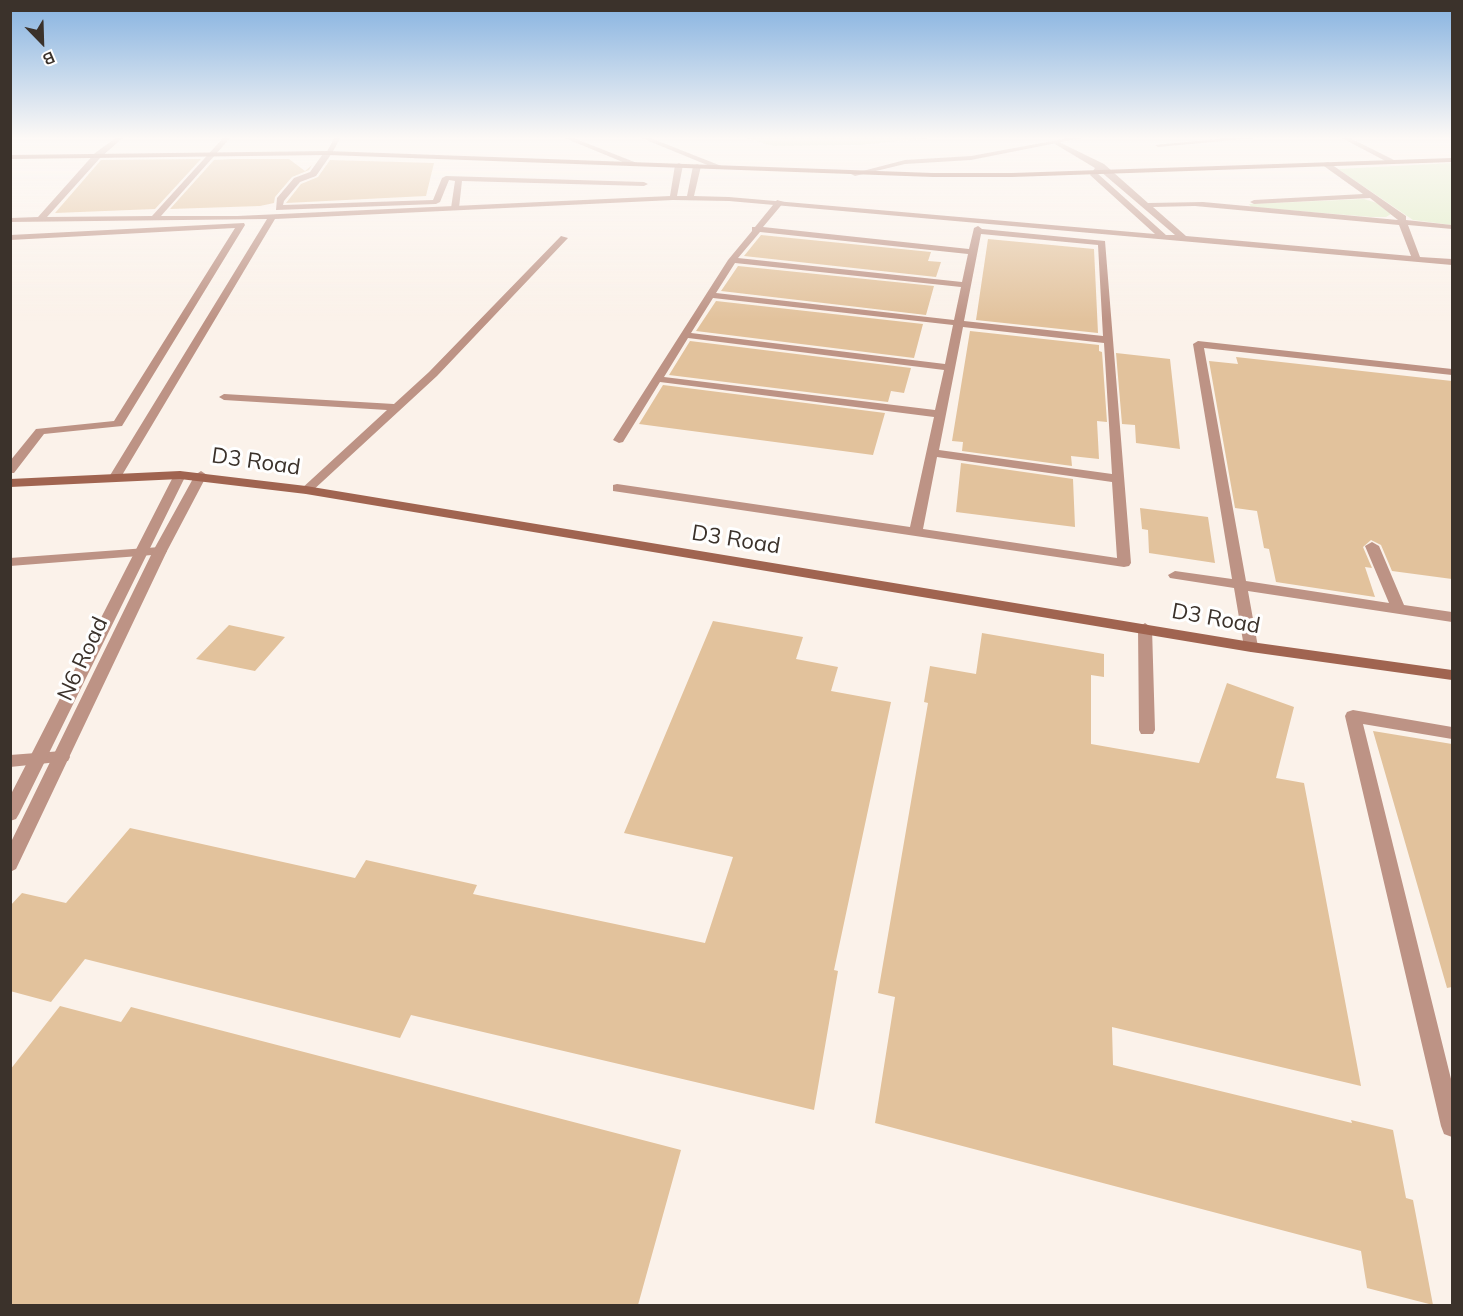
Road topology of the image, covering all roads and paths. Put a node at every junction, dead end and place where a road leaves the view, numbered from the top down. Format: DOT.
graph roads {
  1 [pos="59,198"];
  2 [pos="173,198"];
  3 [pos="282,198"];
  4 [pos="437,198"];
  5 [pos="456,198"];
  6 [pos="665,198"];
  7 [pos="699,198"];
  8 [pos="1121,198"];
  9 [pos="1138,198"];
  10 [pos="1318,198"];
  11 [pos="1375,198"];
  12 [pos="780,202"];
  13 [pos="1194,204"];
  14 [pos="1146,206"];
  15 [pos="455,208"];
  16 [pos="273,216"];
  17 [pos="154,219"];
  18 [pos="10,220"];
  19 [pos="40,220"];
  20 [pos="1402,222"];
  21 [pos="1452,227"];
  22 [pos="755,229"];
  23 [pos="1164,237"];
  24 [pos="10,238"];
  25 [pos="564,238"];
  26 [pos="1184,239"];
  27 [pos="974,252"];
  28 [pos="1417,259"];
  29 [pos="732,260"];
  30 [pos="1452,262"];
  31 [pos="967,285"];
  32 [pos="710,296"];
  33 [pos="959,323"];
  34 [pos="685,335"];
  35 [pos="1108,340"];
  36 [pos="950,368"];
  37 [pos="1452,372"];
  38 [pos="658,379"];
  39 [pos="224,397"];
  40 [pos="394,407"];
  41 [pos="940,414"];
  42 [pos="619,440"];
  43 [pos="933,453"];
  44 [pos="10,470"];
  45 [pos="180,475"];
  46 [pos="201,475"];
  47 [pos="115,477"];
  48 [pos="1118,479"];
  49 [pos="10,483"];
  50 [pos="617,488"];
  51 [pos="306,490"];
  52 [pos="915,532"];
  53 [pos="1372,546"];
  54 [pos="160,551"];
  55 [pos="141,552"];
  56 [pos="10,562"];
  57 [pos="1175,575"];
  58 [pos="1239,585"];
  59 [pos="1399,609"];
  60 [pos="1452,617"];
  61 [pos="1145,628"];
  62 [pos="1251,647"];
  63 [pos="1452,675"];
  64 [pos="1147,730"];
  65 [pos="1452,733"];
  66 [pos="62,757"];
  67 [pos="38,759"];
  68 [pos="10,761"];
  69 [pos="10,814"];
  70 [pos="10,864"];
  71 [pos="1452,1126"];
  1 -- 19 [label="street"];
  2 -- 17 [label="street"];
  3 -- 4 [label="street"];
  5 -- 15 [label="street"];
  6 -- 15 [label="street"];
  7 -- 12 [label="street"];
  8 -- 23 [label="street"];
  9 -- 14 [label="street"];
  10 -- 13 [label="street"];
  11 -- 20 [label="street"];
  12 -- 22 [label="street"];
  12 -- 23 [label="street"];
  13 -- 14 [label="street"];
  13 -- 20 [label="street"];
  14 -- 26 [label="street"];
  15 -- 16 [label="street"];
  16 -- 17 [label="street"];
  16 -- 47 [label="street"];
  17 -- 19 [label="street"];
  18 -- 19 [label="street"];
  20 -- 21 [label="street"];
  20 -- 28 [label="street"];
  22 -- 27 [label="street"];
  22 -- 29 [label="street"];
  23 -- 26 [label="street"];
  24 -- 44 [label="street"];
  25 -- 40 [label="street"];
  26 -- 28 [label="street"];
  27 -- 31 [label="street"];
  27 -- 35 [label="street"];
  28 -- 30 [label="street"];
  29 -- 31 [label="street"];
  29 -- 32 [label="street"];
  31 -- 33 [label="street"];
  32 -- 33 [label="street"];
  32 -- 34 [label="street"];
  33 -- 35 [label="street"];
  33 -- 36 [label="street"];
  34 -- 36 [label="street"];
  34 -- 38 [label="street"];
  35 -- 48 [label="street"];
  36 -- 41 [label="street"];
  37 -- 58 [label="street"];
  38 -- 41 [label="street"];
  38 -- 42 [label="street"];
  39 -- 40 [label="street"];
  40 -- 51 [label="street"];
  41 -- 43 [label="street"];
  43 -- 48 [label="street"];
  43 -- 52 [label="street"];
  45 -- 46 [label="main road, D3 Road"];
  45 -- 47 [label="main road, D3 Road"];
  45 -- 55 [label="street, N6 Road"];
  46 -- 51 [label="main road, D3 Road"];
  46 -- 54 [label="street, N6 Road"];
  47 -- 49 [label="main road, D3 Road"];
  48 -- 52 [label="street"];
  50 -- 52 [label="street"];
  51 -- 61 [label="main road, D3 Road"];
  53 -- 59 [label="street"];
  54 -- 55 [label="street"];
  54 -- 66 [label="street, N6 Road"];
  55 -- 56 [label="street"];
  55 -- 67 [label="street, N6 Road"];
  57 -- 58 [label="street"];
  58 -- 59 [label="street"];
  58 -- 62 [label="street"];
  59 -- 60 [label="street"];
  61 -- 62 [label="main road, D3 Road"];
  61 -- 64 [label="street"];
  62 -- 63 [label="main road, D3 Road"];
  65 -- 71 [label="street"];
  66 -- 67 [label="street"];
  66 -- 70 [label="street, N6 Road"];
  67 -- 68 [label="street"];
  67 -- 69 [label="street, N6 Road"];
}
